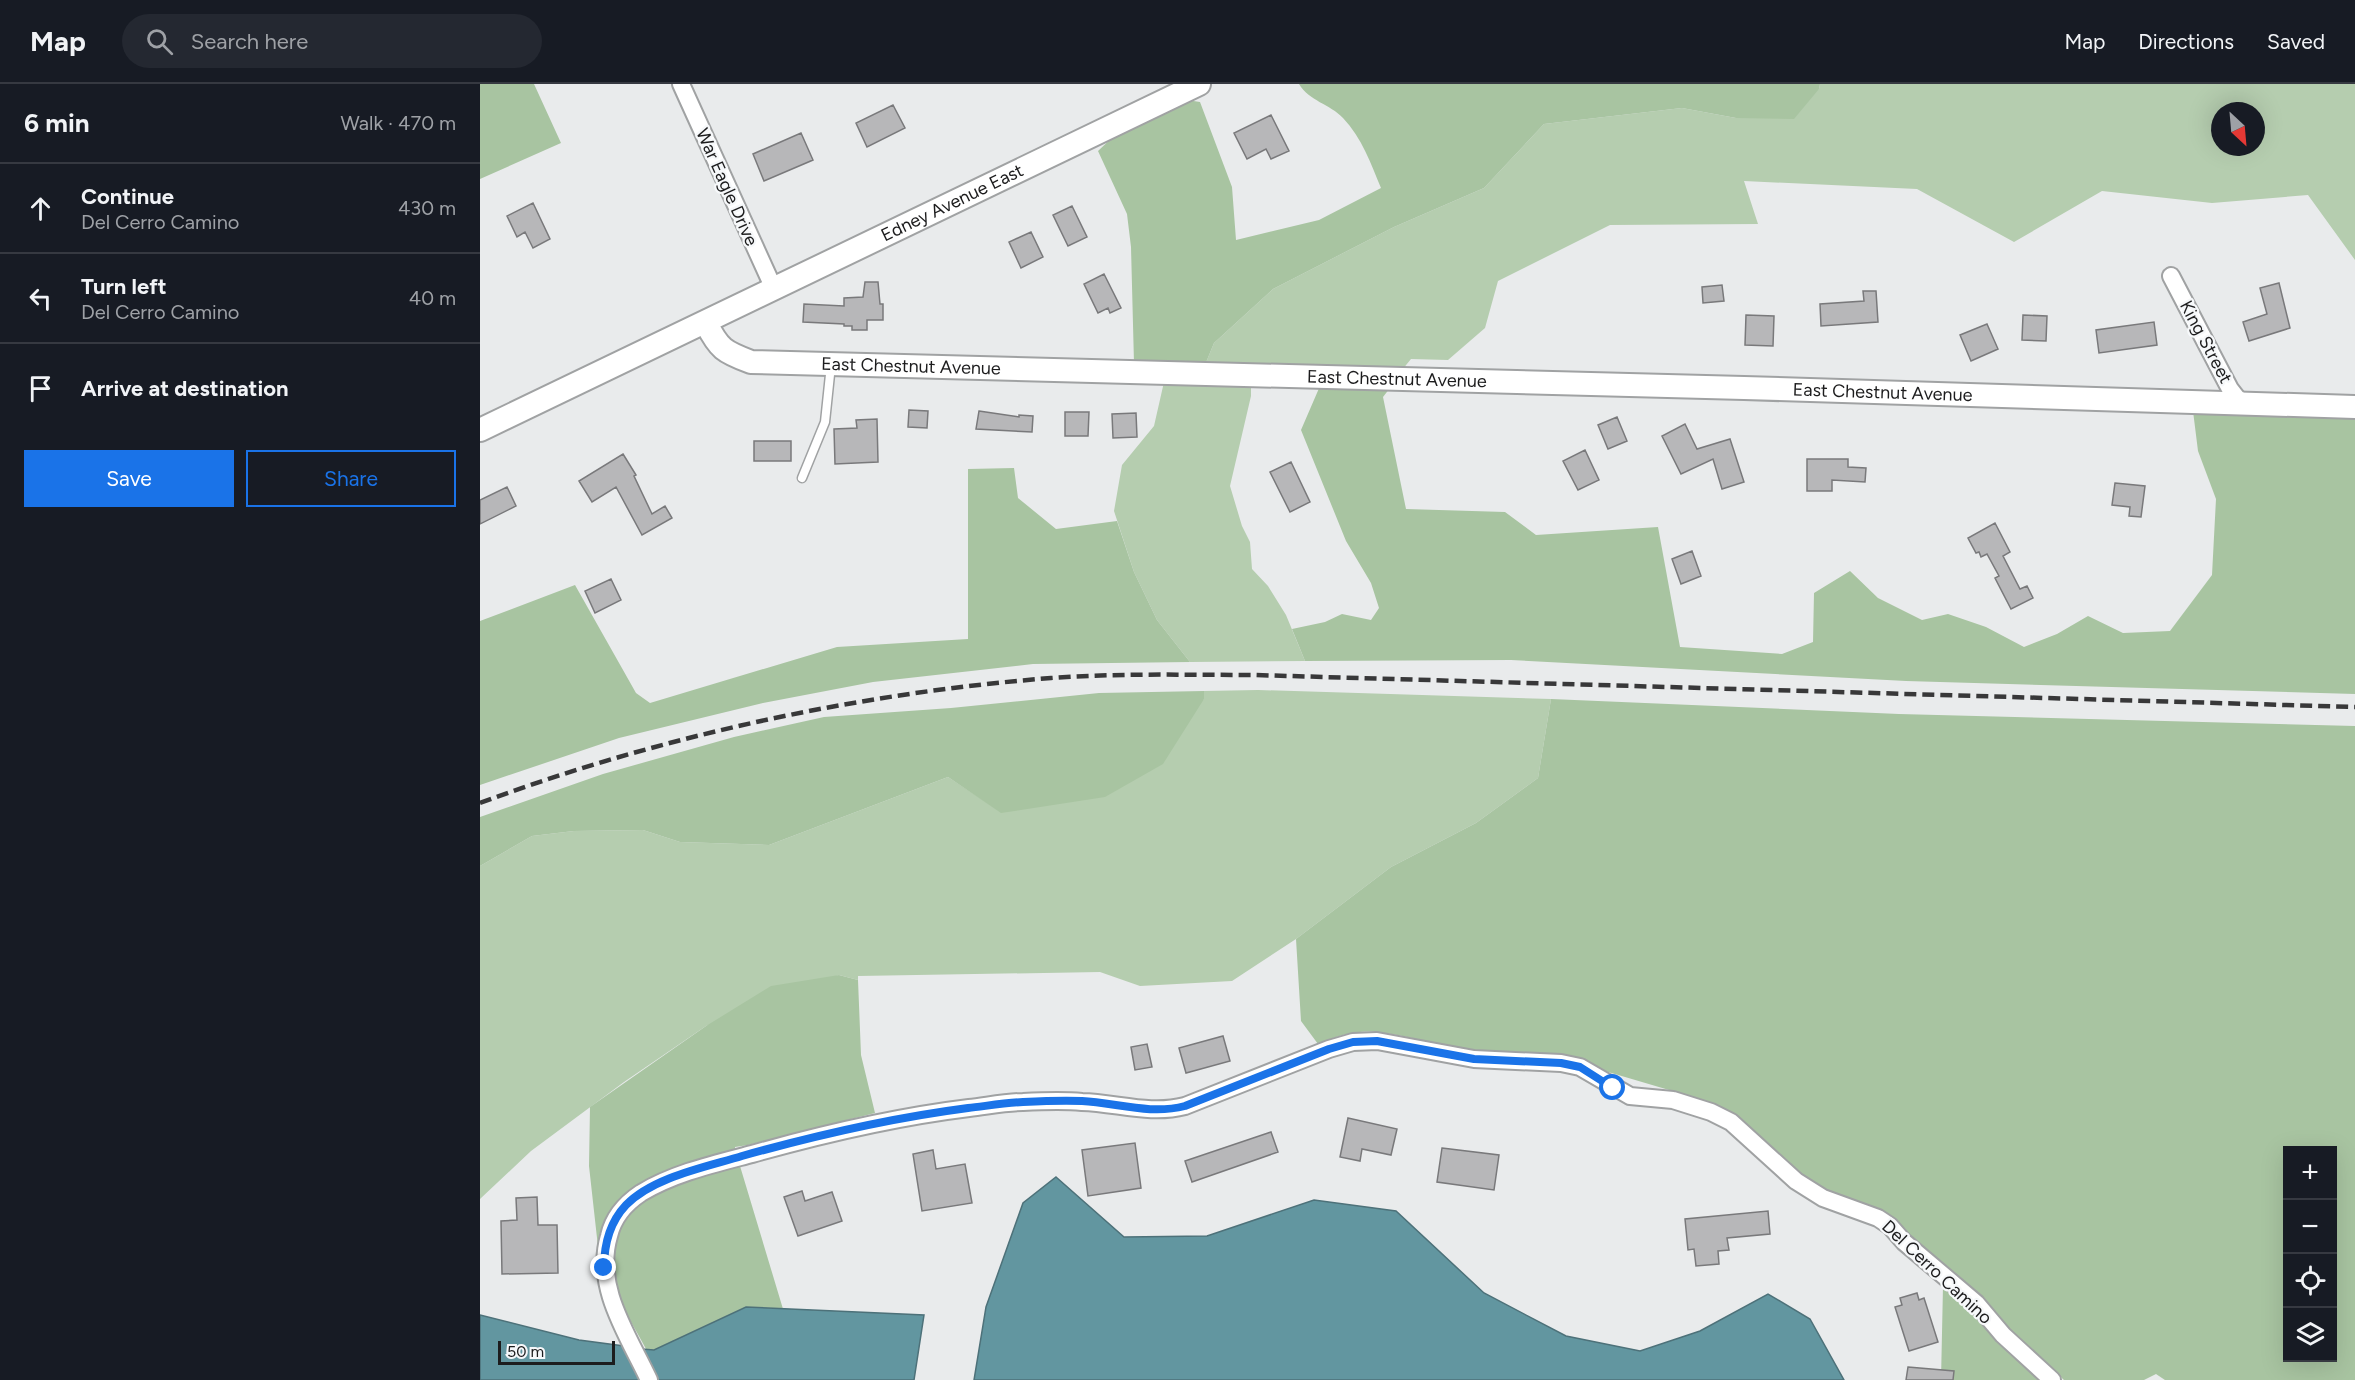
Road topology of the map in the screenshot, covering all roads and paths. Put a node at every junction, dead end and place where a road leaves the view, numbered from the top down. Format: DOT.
graph roads {
  1 [pos="681,84"];
  2 [pos="1199,84"];
  3 [pos="2171,276"];
  4 [pos="774,289"];
  5 [pos="706,323"];
  6 [pos="832,364"];
  7 [pos="2246,404"];
  8 [pos="2355,407"];
  9 [pos="480,430"];
  10 [pos="802,478"];
  11 [pos="649,1380"];
  12 [pos="2052,1380"];
  1 -- 4 [label="street, War Eagle Drive"];
  2 -- 4 [label="street, Edney Avenue East"];
  3 -- 7 [label="street, King Street"];
  4 -- 5 [label="street, Edney Avenue East"];
  5 -- 6 [label="street, East Chestnut Avenue"];
  5 -- 9 [label="street"];
  6 -- 7 [label="street, East Chestnut Avenue"];
  6 -- 10 [label="lane"];
  7 -- 8 [label="street, East Chestnut Avenue"];
  11 -- 12 [label="street, Del Cerro Camino"];
}
